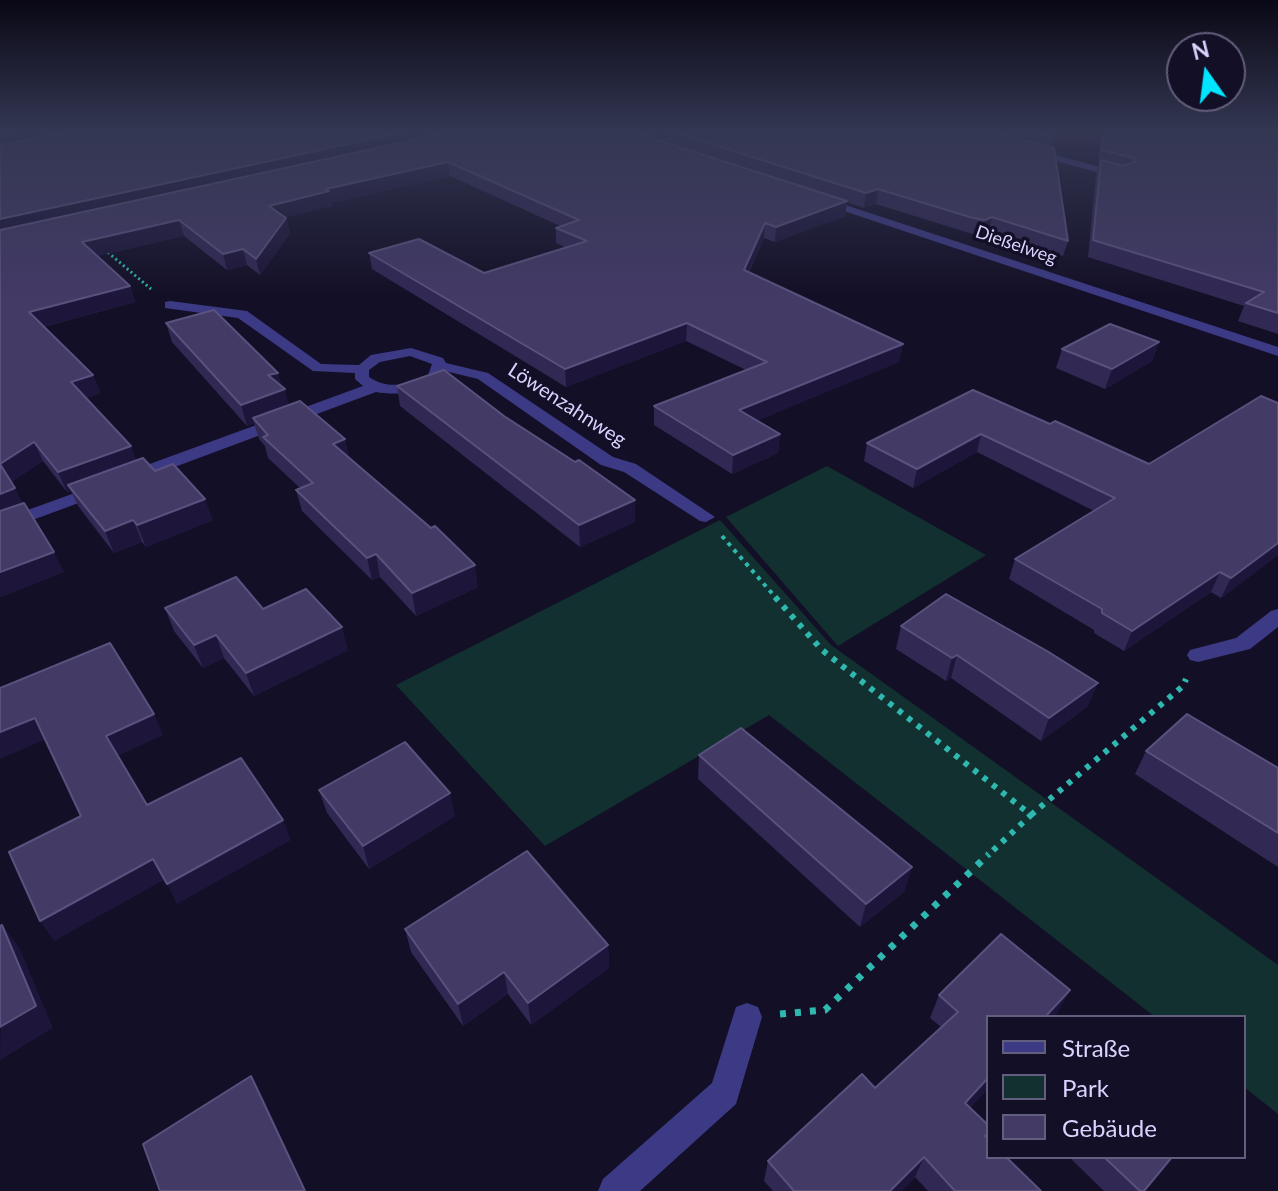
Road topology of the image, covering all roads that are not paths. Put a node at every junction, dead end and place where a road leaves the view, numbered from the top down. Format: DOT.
graph roads {
  1 [pos="803,194"];
  2 [pos="170,305"];
  3 [pos="1278,352"];
  4 [pos="441,366"];
  5 [pos="362,369"];
  6 [pos="375,387"];
  7 [pos="706,517"];
  8 [pos="0,526"];
  9 [pos="1278,616"];
  10 [pos="1198,655"];
  11 [pos="747,1017"];
  12 [pos="615,1191"];
  1 -- 3 [label="street, Dießelweg"];
  2 -- 5 [label="street, Löwenzahnweg"];
  4 -- 5 [label="street, Löwenzahnweg"];
  4 -- 6 [label="street"];
  4 -- 7 [label="street, Löwenzahnweg"];
  5 -- 6 [label="street"];
  6 -- 8 [label="street"];
  9 -- 10 [label="street"];
  11 -- 12 [label="street"];
}
